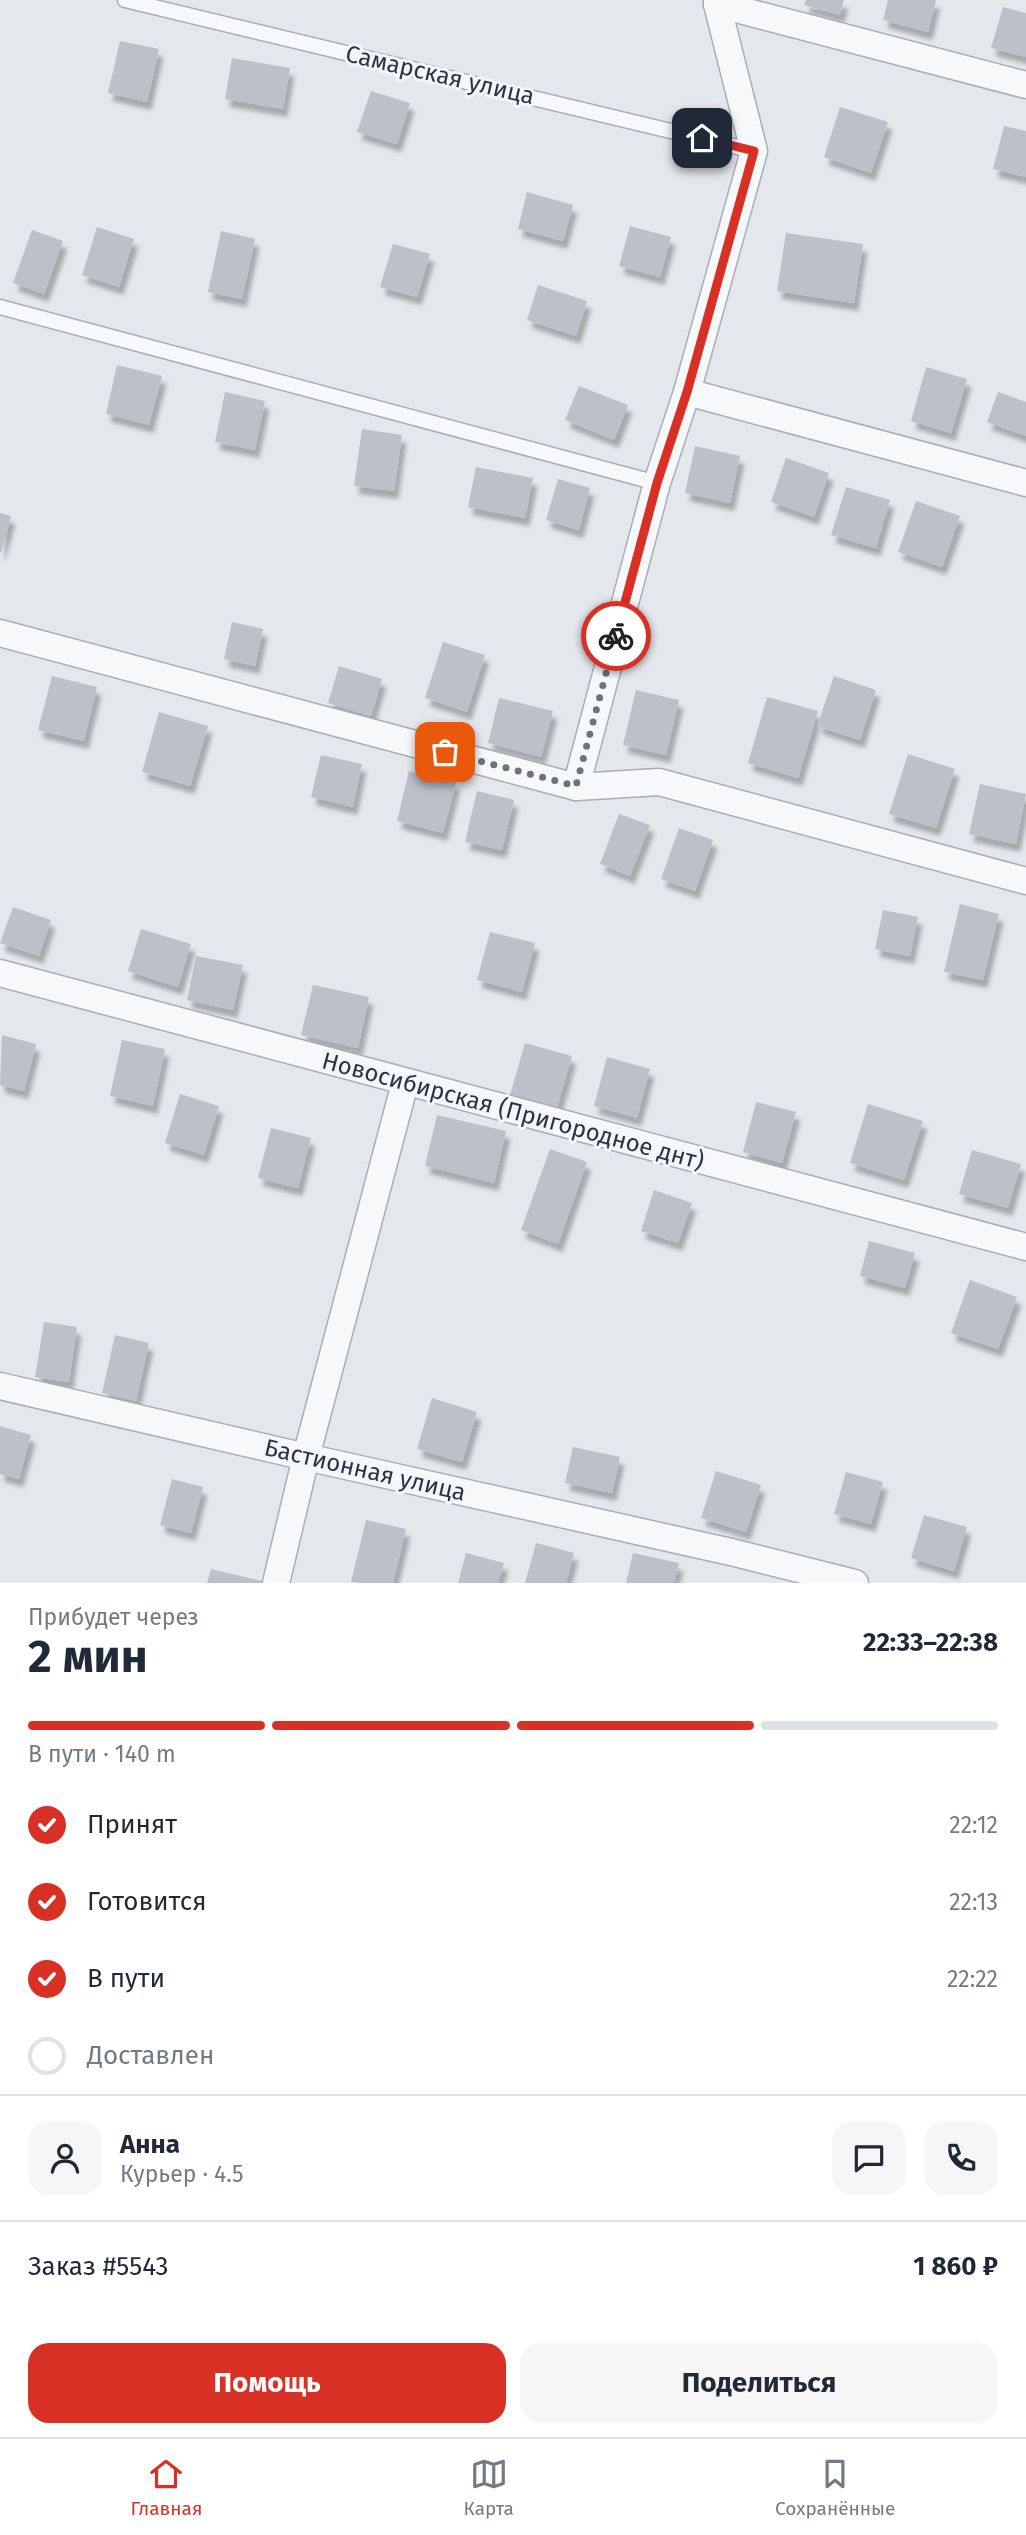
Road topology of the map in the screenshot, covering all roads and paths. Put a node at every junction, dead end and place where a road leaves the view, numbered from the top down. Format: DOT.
graph roads {
  1 [pos="125,0"];
  2 [pos="717,2"];
  3 [pos="1026,85"];
  4 [pos="754,151"];
  5 [pos="0,307"];
  6 [pos="687,392"];
  7 [pos="657,483"];
  8 [pos="1026,483"];
  9 [pos="0,633"];
  10 [pos="576,786"];
  11 [pos="1026,881"];
  12 [pos="0,973"];
  13 [pos="405,1083"];
  14 [pos="1026,1247"];
  15 [pos="0,1386"];
  16 [pos="306,1457"];
  17 [pos="276,1583"];
  18 [pos="855,1583"];
  1 -- 4 [label="lane, Самарская улица"];
  2 -- 3 [label="street"];
  2 -- 4 [label="street"];
  4 -- 6 [label="street"];
  5 -- 7 [label="lane"];
  6 -- 7 [label="street"];
  6 -- 8 [label="street"];
  7 -- 10 [label="street"];
  9 -- 10 [label="street"];
  10 -- 11 [label="street"];
  12 -- 13 [label="street, Новосибирская (Пригородное днт)"];
  13 -- 14 [label="street, Новосибирская (Пригородное днт)"];
  13 -- 16 [label="street"];
  15 -- 16 [label="street, Бастионная улица"];
  16 -- 17 [label="street"];
  16 -- 18 [label="street, Бастионная улица"];
}
